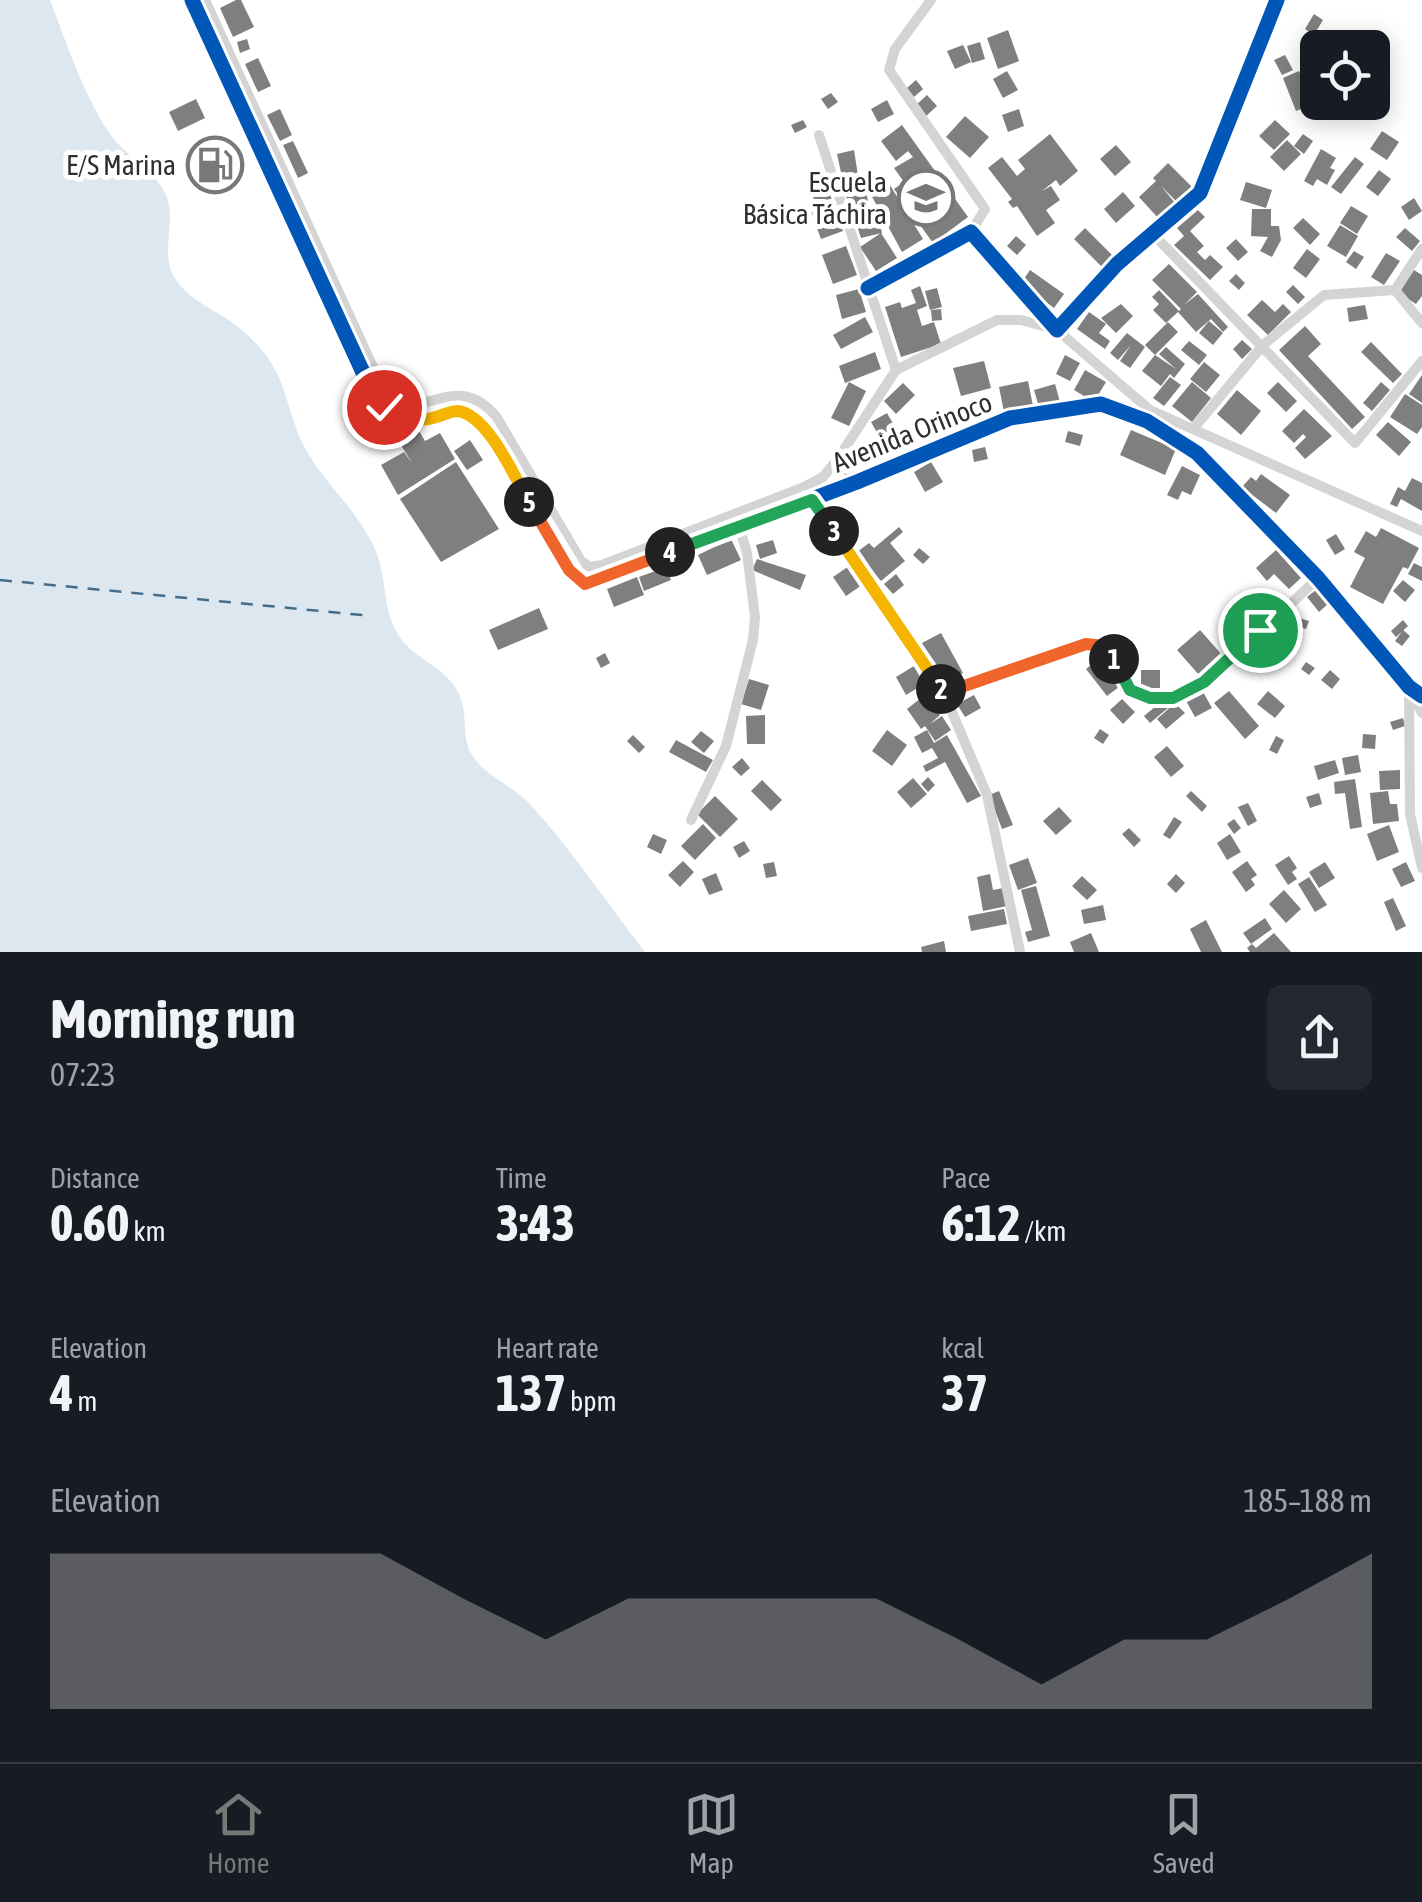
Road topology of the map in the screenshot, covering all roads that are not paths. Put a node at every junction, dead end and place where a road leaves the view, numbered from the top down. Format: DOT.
graph roads {
  1 [pos="192,0"];
  2 [pos="205,0"];
  3 [pos="931,0"];
  4 [pos="1277,0"];
  5 [pos="819,135"];
  6 [pos="971,232"];
  7 [pos="1152,233"];
  8 [pos="1422,249"];
  9 [pos="868,288"];
  10 [pos="1394,290"];
  11 [pos="1422,323"];
  12 [pos="1058,330"];
  13 [pos="1262,345"];
  14 [pos="1422,361"];
  15 [pos="896,370"];
  16 [pos="1194,428"];
  17 [pos="837,460"];
  18 [pos="858,482"];
  19 [pos="812,500"];
  20 [pos="738,526"];
  21 [pos="1422,532"];
  22 [pos="1318,578"];
  23 [pos="1409,687"];
  24 [pos="944,693"];
  25 [pos="1422,696"];
  26 [pos="1422,713"];
  27 [pos="691,820"];
  28 [pos="1422,868"];
  29 [pos="1020,952"];
  1 -- 20 [label="street, Avenida Orinoco"];
  2 -- 17 [label="street, Avenida Orinoco"];
  3 -- 6 [label="street"];
  4 -- 7 [label="street"];
  5 -- 9 [label="street"];
  6 -- 9 [label="street"];
  6 -- 12 [label="street"];
  7 -- 12 [label="street"];
  7 -- 13 [label="street"];
  8 -- 10 [label="street"];
  9 -- 15 [label="street"];
  10 -- 11 [label="street"];
  10 -- 13 [label="street"];
  12 -- 15 [label="street"];
  12 -- 16 [label="street"];
  13 -- 14 [label="street"];
  13 -- 16 [label="street"];
  15 -- 17 [label="street, Avenida Orinoco"];
  16 -- 21 [label="street"];
  17 -- 18 [label="street, Avenida Orinoco"];
  18 -- 19 [label="street, Avenida Orinoco"];
  18 -- 22 [label="street, Avenida Orinoco"];
  19 -- 20 [label="street, Avenida Orinoco"];
  19 -- 24 [label="street"];
  20 -- 27 [label="street"];
  22 -- 23 [label="street, Avenida Orinoco"];
  22 -- 24 [label="street"];
  23 -- 25 [label="street, Avenida Orinoco"];
  23 -- 26 [label="street"];
  23 -- 28 [label="street"];
  24 -- 29 [label="street"];
}
